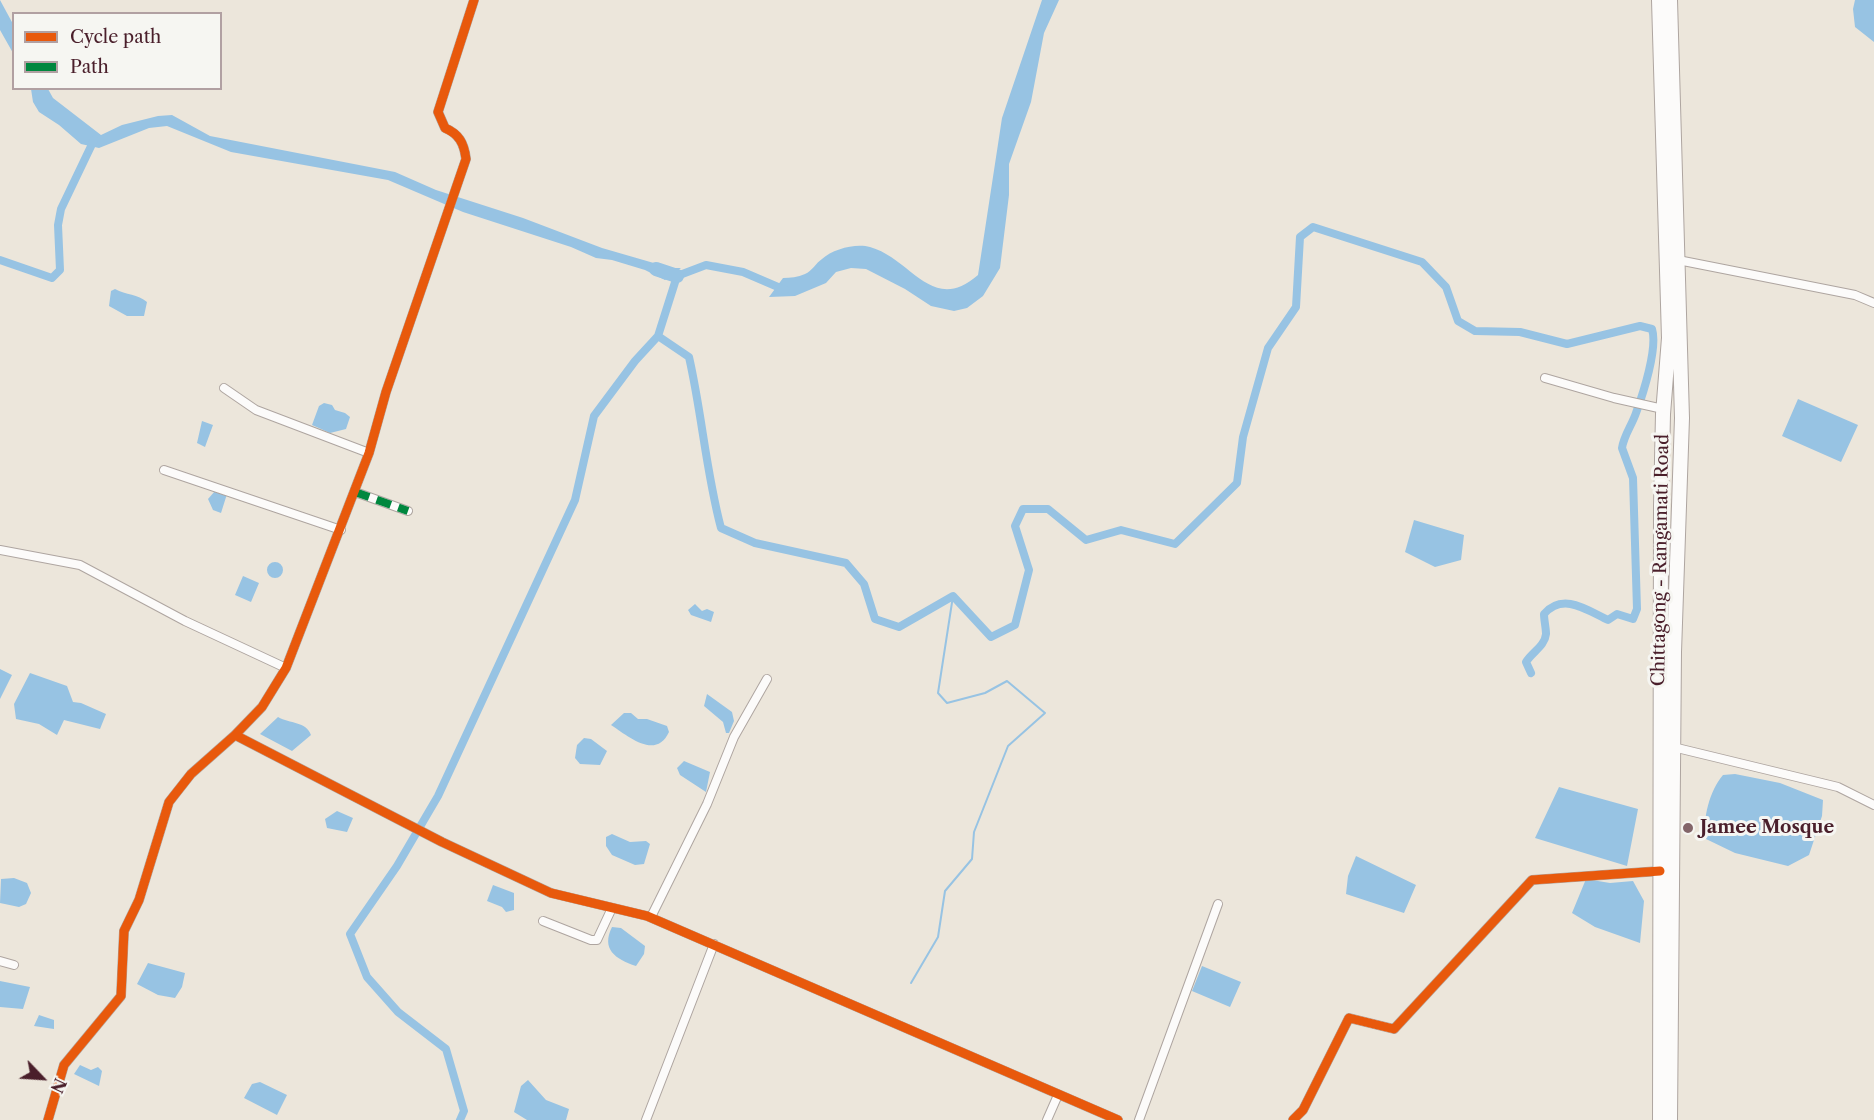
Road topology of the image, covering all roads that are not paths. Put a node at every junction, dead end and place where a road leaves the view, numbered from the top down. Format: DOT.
graph roads {
  1 [pos="474,0"];
  2 [pos="1659,0"];
  3 [pos="1670,0"];
  4 [pos="1670,204"];
  5 [pos="1678,260"];
  6 [pos="1874,303"];
  7 [pos="1545,378"];
  8 [pos="224,388"];
  9 [pos="1663,412"];
  10 [pos="369,453"];
  11 [pos="164,470"];
  12 [pos="355,492"];
  13 [pos="408,511"];
  14 [pos="341,530"];
  15 [pos="0,550"];
  16 [pos="286,668"];
  17 [pos="767,680"];
  18 [pos="235,735"];
  19 [pos="1673,747"];
  20 [pos="1874,805"];
  21 [pos="1660,871"];
  22 [pos="1666,886"];
  23 [pos="1218,904"];
  24 [pos="612,908"];
  25 [pos="651,917"];
  26 [pos="543,921"];
  27 [pos="714,944"];
  28 [pos="0,961"];
  29 [pos="14,965"];
  30 [pos="1058,1095"];
  31 [pos="48,1120"];
  32 [pos="646,1120"];
  33 [pos="1047,1120"];
  34 [pos="1118,1120"];
  35 [pos="1139,1120"];
  36 [pos="1293,1120"];
  37 [pos="1660,1120"];
  38 [pos="1670,1120"];
  1 -- 10 [label="street"];
  2 -- 4 [label="highway, Chittagong - Rangamati Road"];
  3 -- 4 [label="highway"];
  4 -- 5 [label="highway"];
  4 -- 9 [label="highway, Chittagong - Rangamati Road"];
  5 -- 6 [label="street"];
  5 -- 19 [label="highway"];
  7 -- 9 [label="street"];
  8 -- 10 [label="street"];
  9 -- 21 [label="highway, Chittagong - Rangamati Road"];
  10 -- 12 [label="street"];
  11 -- 14 [label="street"];
  12 -- 13 [label="street"];
  12 -- 14 [label="street"];
  14 -- 16 [label="street"];
  15 -- 16 [label="street"];
  16 -- 18 [label="street"];
  17 -- 25 [label="street"];
  18 -- 24 [label="street"];
  18 -- 31 [label="street"];
  19 -- 20 [label="street"];
  19 -- 22 [label="highway"];
  21 -- 22 [label="highway, Chittagong - Rangamati Road"];
  21 -- 36 [label="street"];
  22 -- 37 [label="highway, Chittagong - Rangamati Road"];
  22 -- 38 [label="highway"];
  23 -- 35 [label="street"];
  24 -- 25 [label="street"];
  24 -- 26 [label="street"];
  25 -- 27 [label="street"];
  27 -- 30 [label="street"];
  27 -- 32 [label="street"];
  28 -- 29 [label="street"];
  30 -- 33 [label="street"];
  30 -- 34 [label="street"];
}
